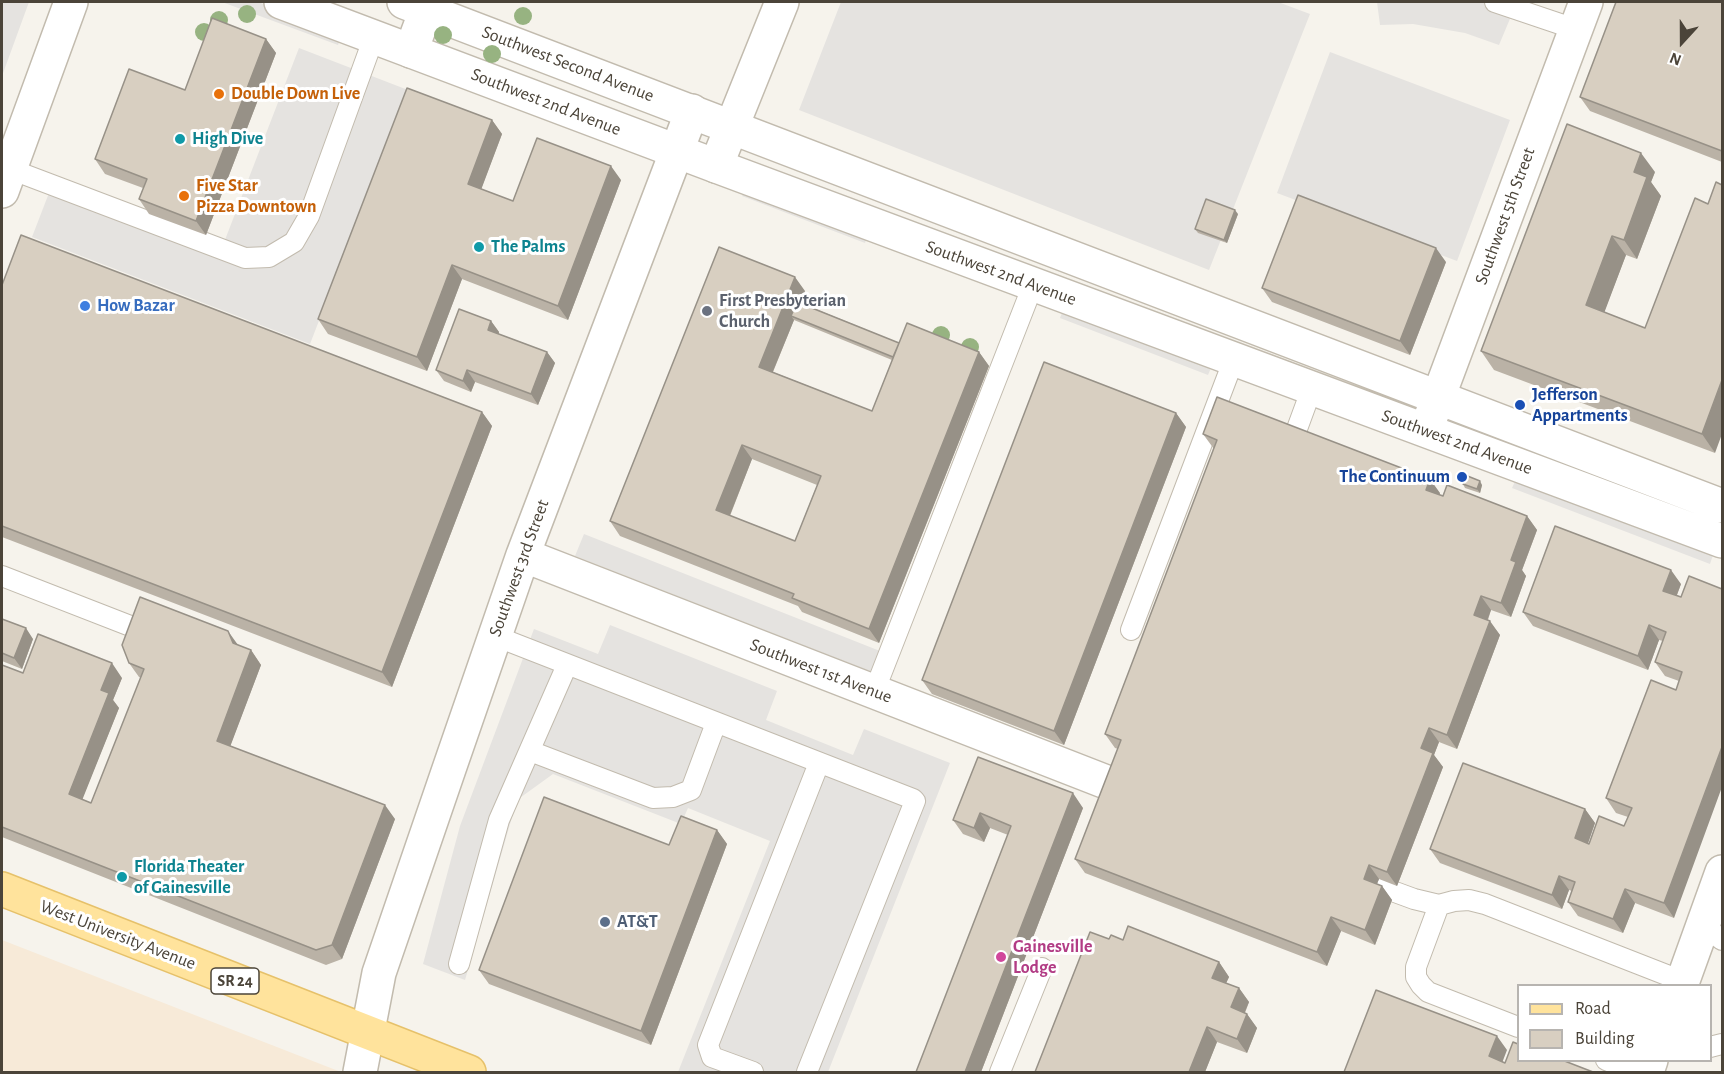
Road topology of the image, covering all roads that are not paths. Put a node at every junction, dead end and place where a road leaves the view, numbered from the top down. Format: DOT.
graph roads {
  1 [pos="71,2"];
  2 [pos="280,2"];
  3 [pos="782,2"];
  4 [pos="1495,2"];
  5 [pos="420,4"];
  6 [pos="1580,15"];
  7 [pos="374,37"];
  8 [pos="411,51"];
  9 [pos="692,111"];
  10 [pos="732,126"];
  11 [pos="677,151"];
  12 [pos="716,166"];
  13 [pos="6,180"];
  14 [pos="1097,266"];
  15 [pos="1033,285"];
  16 [pos="1083,303"];
  17 [pos="1234,359"];
  18 [pos="1312,388"];
  19 [pos="1438,396"];
  20 [pos="1426,430"];
  21 [pos="1294,437"];
  22 [pos="1722,506"];
  23 [pos="1722,541"];
  24 [pos="523,555"];
  25 [pos="2,576"];
  26 [pos="133,627"];
  27 [pos="1131,630"];
  28 [pos="495,636"];
  29 [pos="567,665"];
  30 [pos="874,692"];
  31 [pos="716,723"];
  32 [pos="530,751"];
  33 [pos="819,763"];
  34 [pos="1119,787"];
  35 [pos="1722,872"];
  36 [pos="1376,885"];
  37 [pos="2,889"];
  38 [pos="1439,905"];
  39 [pos="1713,933"];
  40 [pos="459,964"];
  41 [pos="1042,968"];
  42 [pos="1681,983"];
  43 [pos="1517,1027"];
  44 [pos="367,1032"];
  45 [pos="1611,1062"];
  46 [pos="360,1072"];
  47 [pos="469,1072"];
  48 [pos="753,1072"];
  49 [pos="807,1072"];
  50 [pos="1000,1072"];
  51 [pos="1636,1072"];
  1 -- 13 [label="street"];
  2 -- 7 [label="street, Southwest 2nd Avenue"];
  3 -- 10 [label="street"];
  4 -- 6 [label="lane"];
  5 -- 8 [label="street"];
  5 -- 9 [label="street, Southwest Second Avenue"];
  6 -- 19 [label="street, Southwest 5th Street"];
  7 -- 8 [label="street, Southwest 2nd Avenue"];
  7 -- 13 [label="lane"];
  8 -- 11 [label="street, Southwest 2nd Avenue"];
  9 -- 10 [label="street, Southwest Second Avenue"];
  9 -- 11 [label="street, Southwest 3rd Street"];
  10 -- 12 [label="street"];
  10 -- 14 [label="street, Southwest 2nd Avenue"];
  11 -- 12 [label="street, Southwest 2nd Avenue"];
  11 -- 24 [label="street, Southwest 3rd Street"];
  12 -- 15 [label="street, Southwest 2nd Avenue"];
  14 -- 16 [label="street"];
  14 -- 19 [label="street, Southwest 2nd Avenue"];
  15 -- 16 [label="street, Southwest 2nd Avenue"];
  15 -- 30 [label="lane"];
  16 -- 17 [label="street, Southwest 2nd Avenue"];
  17 -- 18 [label="street, Southwest 2nd Avenue"];
  17 -- 27 [label="lane"];
  18 -- 20 [label="street, Southwest 2nd Avenue"];
  18 -- 21 [label="lane"];
  19 -- 20 [label="street, Southwest 5th Street"];
  19 -- 22 [label="street, Southwest 2nd Avenue"];
  20 -- 23 [label="street, Southwest 2nd Avenue"];
  24 -- 28 [label="street, Southwest 3rd Street"];
  24 -- 30 [label="street, Southwest 1st Avenue"];
  25 -- 26 [label="lane"];
  28 -- 29 [label="lane"];
  28 -- 44 [label="street, Southwest 3rd Street"];
  29 -- 31 [label="lane"];
  29 -- 32 [label="lane"];
  30 -- 34 [label="street, Southwest 1st Avenue"];
  31 -- 32 [label="lane"];
  31 -- 33 [label="lane"];
  32 -- 40 [label="lane"];
  33 -- 48 [label="lane"];
  33 -- 49 [label="lane"];
  35 -- 39 [label="street"];
  36 -- 38 [label="lane"];
  37 -- 44 [label="main road, West University Avenue / SR 24"];
  38 -- 42 [label="lane"];
  38 -- 43 [label="lane"];
  39 -- 42 [label="street"];
  41 -- 50 [label="lane"];
  44 -- 46 [label="street, Southwest 3rd Street"];
  44 -- 47 [label="main road, West University Avenue / SR 24"];
  45 -- 51 [label="lane"];
}
